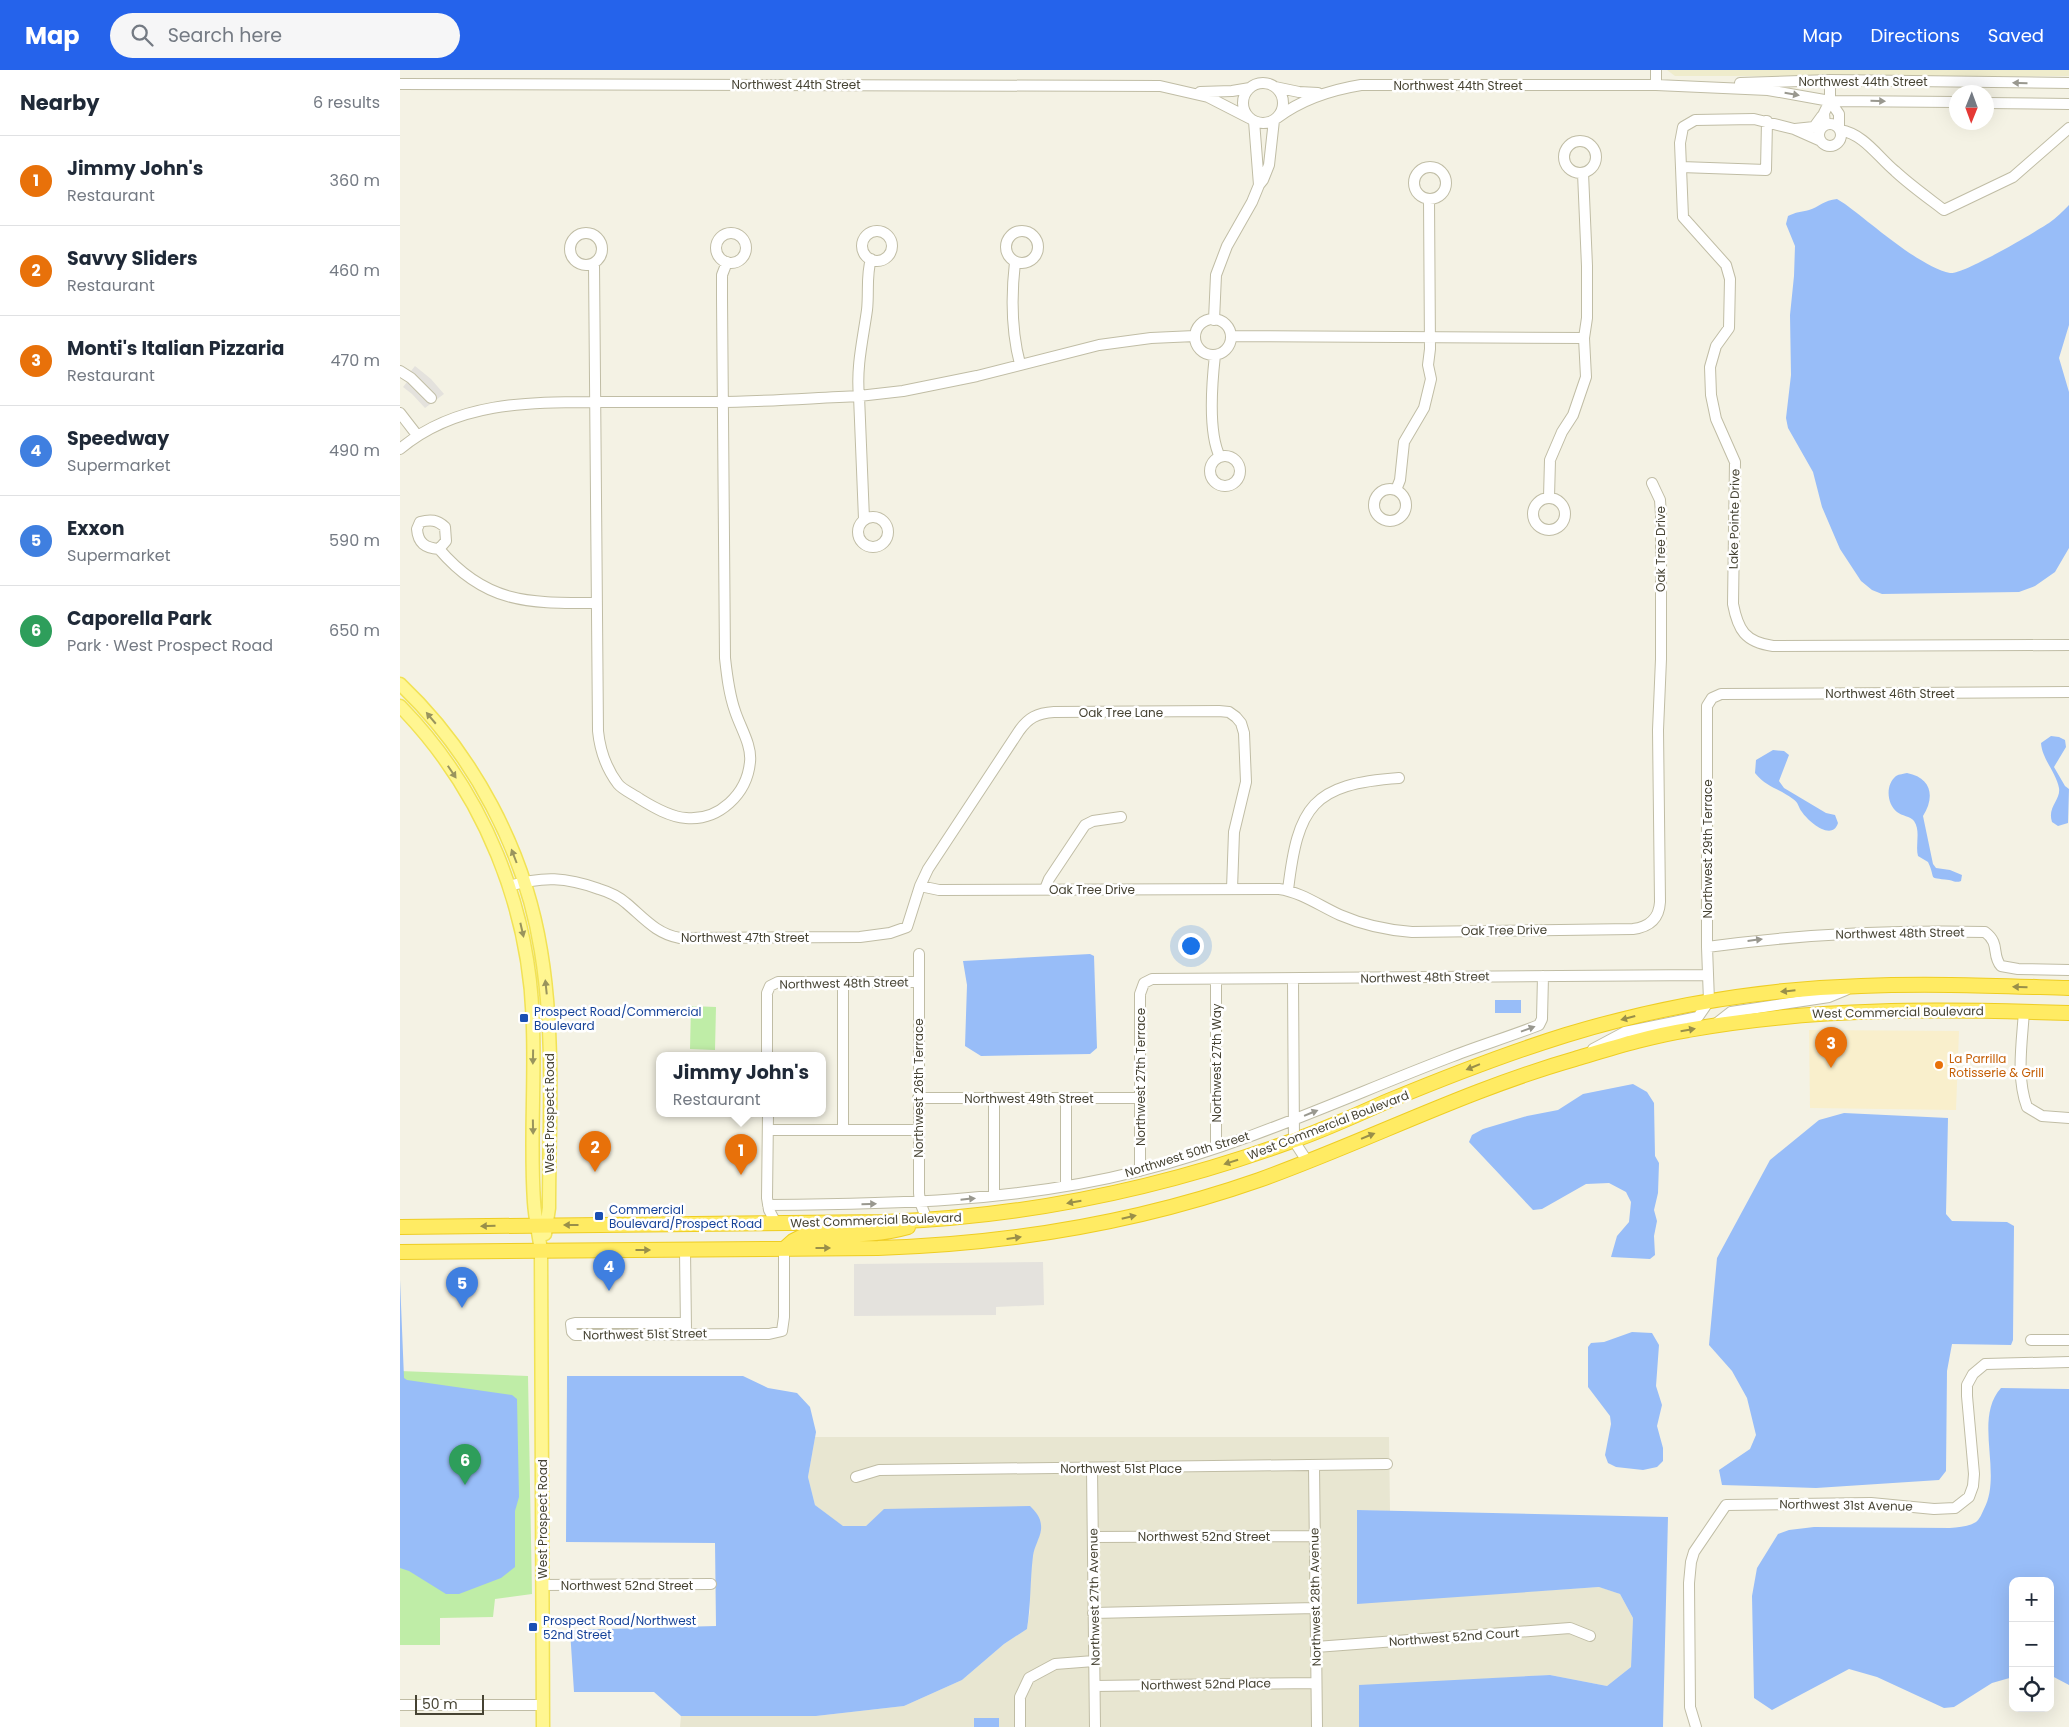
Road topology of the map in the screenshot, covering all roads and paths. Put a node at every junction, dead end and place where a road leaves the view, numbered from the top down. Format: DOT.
graph roads {
  1 [pos="1656,70"];
  2 [pos="1830,80"];
  3 [pos="2069,83"];
  4 [pos="400,84"];
  5 [pos="1656,86"];
  6 [pos="1275,87"];
  7 [pos="1250,88"];
  8 [pos="1192,92"];
  9 [pos="1321,93"];
  10 [pos="1830,101"];
  11 [pos="1949,102"];
  12 [pos="1994,103"];
  13 [pos="2069,104"];
  14 [pos="1251,119"];
  15 [pos="1275,119"];
  16 [pos="1767,121"];
  17 [pos="2069,128"];
  18 [pos="1818,132"];
  19 [pos="1840,132"];
  20 [pos="1257,153"];
  21 [pos="1270,154"];
  22 [pos="1681,167"];
  23 [pos="1583,173"];
  24 [pos="1259,185"];
  25 [pos="1429,199"];
  26 [pos="872,259"];
  27 [pos="727,262"];
  28 [pos="1015,262"];
  29 [pos="594,263"];
  30 [pos="1214,320"];
  31 [pos="1195,336"];
  32 [pos="1231,336"];
  33 [pos="1430,338"];
  34 [pos="1584,338"];
  35 [pos="1215,355"];
  36 [pos="1020,364"];
  37 [pos="400,372"];
  38 [pos="859,396"];
  39 [pos="432,398"];
  40 [pos="595,402"];
  41 [pos="722,402"];
  42 [pos="400,413"];
  43 [pos="417,435"];
  44 [pos="400,449"];
  45 [pos="1220,457"];
  46 [pos="1652,483"];
  47 [pos="1396,490"];
  48 [pos="1549,497"];
  49 [pos="864,519"];
  50 [pos="438,549"];
  51 [pos="596,603"];
  52 [pos="2069,645"];
  53 [pos="400,684"];
  54 [pos="2069,692"];
  55 [pos="1712,698"];
  56 [pos="400,706"];
  57 [pos="1399,778"];
  58 [pos="1120,816"];
  59 [pos="524,882"];
  60 [pos="509,886"];
  61 [pos="920,886"];
  62 [pos="1045,889"];
  63 [pos="1232,889"];
  64 [pos="1288,890"];
  65 [pos="1707,947"];
  66 [pos="919,954"];
  67 [pos="2069,970"];
  68 [pos="1707,975"];
  69 [pos="1543,976"];
  70 [pos="1216,979"];
  71 [pos="1293,979"];
  72 [pos="842,982"];
  73 [pos="918,982"];
  74 [pos="1144,983"];
  75 [pos="1859,986"];
  76 [pos="2069,988"];
  77 [pos="1709,1001"];
  78 [pos="2024,1011"];
  79 [pos="2069,1012"];
  80 [pos="1713,1026"];
  81 [pos="768,1052"];
  82 [pos="1572,1060"];
  83 [pos="918,1098"];
  84 [pos="994,1098"];
  85 [pos="1066,1098"];
  86 [pos="1140,1098"];
  87 [pos="768,1117"];
  88 [pos="2069,1118"];
  89 [pos="1293,1120"];
  90 [pos="843,1129"];
  91 [pos="768,1130"];
  92 [pos="919,1130"];
  93 [pos="1294,1141"];
  94 [pos="1216,1148"];
  95 [pos="1307,1162"];
  96 [pos="1140,1171"];
  97 [pos="1066,1186"];
  98 [pos="994,1196"];
  99 [pos="920,1202"];
  100 [pos="768,1205"];
  101 [pos="927,1220"];
  102 [pos="776,1224"];
  103 [pos="542,1226"];
  104 [pos="401,1227"];
  105 [pos="784,1249"];
  106 [pos="685,1250"];
  107 [pos="541,1251"];
  108 [pos="400,1252"];
  109 [pos="686,1328"];
  110 [pos="2031,1340"];
  111 [pos="2069,1340"];
  112 [pos="2069,1362"];
  113 [pos="1387,1464"];
  114 [pos="1314,1466"];
  115 [pos="1092,1468"];
  116 [pos="856,1477"];
  117 [pos="1314,1536"];
  118 [pos="1093,1537"];
  119 [pos="542,1584"];
  120 [pos="711,1584"];
  121 [pos="1316,1608"];
  122 [pos="1093,1613"];
  123 [pos="1590,1636"];
  124 [pos="1316,1647"];
  125 [pos="1094,1661"];
  126 [pos="1316,1683"];
  127 [pos="1095,1686"];
  128 [pos="400,1705"];
  129 [pos="543,1705"];
  130 [pos="543,1727"];
  131 [pos="1020,1727"];
  132 [pos="1096,1727"];
  133 [pos="1317,1727"];
  134 [pos="1696,1727"];
  1 -- 5 [label="street"];
  3 -- 2 [label="street, Northwest 44th Street, one-way"];
  2 -- 5 [label="street, Northwest 44th Street"];
  2 -- 10 [label="street"];
  4 -- 8 [label="street, Northwest 44th Street"];
  5 -- 9 [label="street, Northwest 44th Street"];
  5 -- 10 [label="street, Northwest 44th Street, one-way"];
  6 -- 7 [label="street"];
  6 -- 9 [label="street, Northwest 44th Street"];
  6 -- 15 [label="street"];
  7 -- 8 [label="street, Northwest 44th Street"];
  7 -- 14 [label="street"];
  8 -- 14 [label="street, Northwest 44th Street"];
  9 -- 15 [label="street, Northwest 44th Street"];
  10 -- 11 [label="street, Northwest 44th Street, one-way"];
  10 -- 18 [label="street"];
  10 -- 19 [label="street"];
  12 -- 13 [label="street"];
  14 -- 15 [label="street"];
  14 -- 20 [label="street"];
  15 -- 21 [label="street"];
  16 -- 18 [label="street, Lake Pointe Drive"];
  16 -- 22 [label="street, Lake Pointe Drive"];
  16 -- 22 [label="street"];
  17 -- 19 [label="street, Lake Pointe Drive"];
  18 -- 19 [label="street, Lake Pointe Drive"];
  18 -- 19 [label="street, Lake Pointe Drive"];
  20 -- 21 [label="street"];
  20 -- 24 [label="street"];
  21 -- 24 [label="street"];
  22 -- 52 [label="street, Lake Pointe Drive"];
  23 -- 34 [label="street"];
  24 -- 30 [label="street"];
  25 -- 33 [label="street"];
  26 -- 38 [label="street"];
  27 -- 41 [label="street"];
  28 -- 36 [label="street"];
  29 -- 40 [label="street"];
  30 -- 31 [label="street"];
  30 -- 32 [label="street"];
  31 -- 35 [label="street"];
  31 -- 36 [label="street"];
  32 -- 33 [label="street"];
  32 -- 35 [label="street"];
  33 -- 34 [label="street"];
  33 -- 47 [label="street"];
  34 -- 48 [label="street"];
  35 -- 45 [label="street"];
  36 -- 38 [label="street"];
  37 -- 39 [label="street"];
  38 -- 41 [label="street"];
  38 -- 49 [label="street"];
  40 -- 41 [label="street"];
  40 -- 43 [label="street"];
  40 -- 51 [label="street"];
  41 -- 51 [label="street"];
  42 -- 43 [label="street"];
  43 -- 44 [label="street"];
  46 -- 64 [label="street, Oak Tree Drive"];
  50 -- 51 [label="street"];
  59 -- 53 [label="main road, West Prospect Road, one-way"];
  54 -- 55 [label="street, Northwest 46th Street"];
  55 -- 65 [label="street, Northwest 29th Terrace"];
  56 -- 60 [label="main road, West Prospect Road, one-way"];
  57 -- 64 [label="street"];
  58 -- 62 [label="street"];
  59 -- 60 [label="street, Northwest 47th Street"];
  59 -- 61 [label="street, Northwest 47th Street"];
  103 -- 59 [label="main road, West Prospect Road, one-way"];
  60 -- 103 [label="main road, West Prospect Road, one-way"];
  61 -- 62 [label="street, Oak Tree Drive"];
  61 -- 63 [label="street, Oak Tree Lane"];
  62 -- 63 [label="street, Oak Tree Drive"];
  63 -- 64 [label="street, Oak Tree Drive"];
  65 -- 67 [label="street, Northwest 48th Street, one-way"];
  65 -- 68 [label="street, Northwest 29th Terrace"];
  66 -- 73 [label="street, Northwest 26th Terrace"];
  68 -- 69 [label="street, Northwest 48th Street"];
  68 -- 77 [label="street, Northwest 29th Terrace"];
  69 -- 71 [label="street, Northwest 48th Street"];
  89 -- 69 [label="street, Northwest 50th Street, one-way"];
  70 -- 71 [label="street, Northwest 48th Street"];
  70 -- 74 [label="street, Northwest 48th Street"];
  70 -- 94 [label="street, Northwest 27th Way"];
  71 -- 89 [label="street"];
  72 -- 73 [label="street, Northwest 48th Street"];
  72 -- 81 [label="street, Northwest 48th Street"];
  72 -- 90 [label="street"];
  73 -- 83 [label="street, Northwest 26th Terrace"];
  74 -- 86 [label="street, Northwest 27th Terrace"];
  76 -- 75 [label="highway, West Commercial Boulevard, one-way"];
  75 -- 77 [label="highway, West Commercial Boulevard, one-way"];
  75 -- 80 [label="street, West Commercial Boulevard"];
  77 -- 82 [label="street, West Commercial Boulevard"];
  77 -- 93 [label="highway, West Commercial Boulevard, one-way"];
  78 -- 79 [label="highway, West Commercial Boulevard"];
  78 -- 80 [label="highway, West Commercial Boulevard"];
  78 -- 88 [label="street"];
  82 -- 80 [label="highway, West Commercial Boulevard, one-way"];
  95 -- 82 [label="highway, West Commercial Boulevard, one-way"];
  83 -- 84 [label="street, Northwest 49th Street"];
  83 -- 92 [label="street, Northwest 26th Terrace"];
  84 -- 85 [label="street, Northwest 49th Street"];
  84 -- 98 [label="street"];
  85 -- 86 [label="street, Northwest 49th Street"];
  85 -- 97 [label="street"];
  86 -- 96 [label="street, Northwest 27th Terrace"];
  87 -- 91 [label="street"];
  89 -- 93 [label="street"];
  89 -- 94 [label="street, Northwest 50th Street"];
  90 -- 91 [label="street"];
  90 -- 92 [label="street"];
  91 -- 100 [label="street"];
  92 -- 99 [label="street, Northwest 26th Terrace"];
  93 -- 95 [label="street"];
  93 -- 101 [label="highway, West Commercial Boulevard, one-way"];
  94 -- 96 [label="street, Northwest 50th Street"];
  105 -- 95 [label="highway, West Commercial Boulevard, one-way"];
  96 -- 97 [label="street, Northwest 50th Street"];
  97 -- 98 [label="street, Northwest 50th Street"];
  99 -- 98 [label="street, Northwest 50th Street, one-way"];
  100 -- 99 [label="street, Northwest 50th Street, one-way"];
  99 -- 101 [label="street, Northwest 26th Terrace"];
  100 -- 102 [label="street"];
  101 -- 102 [label="highway, West Commercial Boulevard"];
  101 -- 105 [label="highway"];
  102 -- 103 [label="highway, West Commercial Boulevard, one-way"];
  103 -- 104 [label="highway, West Commercial Boulevard, one-way"];
  103 -- 107 [label="main road, West Prospect Road"];
  105 -- 106 [label="highway, West Commercial Boulevard"];
  105 -- 109 [label="street, Northwest 51st Street"];
  107 -- 106 [label="highway, West Commercial Boulevard, one-way"];
  106 -- 109 [label="street"];
  107 -- 108 [label="highway, West Commercial Boulevard"];
  107 -- 119 [label="main road, West Prospect Road"];
  109 -- 109 [label="street, Northwest 51st Street"];
  110 -- 111 [label="street"];
  112 -- 134 [label="street, Northwest 31st Avenue"];
  113 -- 114 [label="street, Northwest 51st Place"];
  114 -- 115 [label="street, Northwest 51st Place"];
  114 -- 117 [label="street, Northwest 28th Avenue"];
  115 -- 116 [label="street, Northwest 51st Place"];
  115 -- 118 [label="street, Northwest 27th Avenue"];
  117 -- 118 [label="street, Northwest 52nd Street"];
  117 -- 121 [label="street, Northwest 28th Avenue"];
  118 -- 122 [label="street, Northwest 27th Avenue"];
  119 -- 120 [label="street, Northwest 52nd Street"];
  119 -- 129 [label="main road, West Prospect Road"];
  121 -- 122 [label="street"];
  121 -- 124 [label="street, Northwest 28th Avenue"];
  122 -- 125 [label="street, Northwest 27th Avenue"];
  123 -- 124 [label="street, Northwest 52nd Court"];
  124 -- 126 [label="street, Northwest 28th Avenue"];
  125 -- 127 [label="street, Northwest 27th Avenue"];
  125 -- 131 [label="street"];
  126 -- 127 [label="street, Northwest 52nd Place"];
  126 -- 133 [label="street, Northwest 28th Avenue"];
  127 -- 132 [label="street, Northwest 27th Avenue"];
  128 -- 129 [label="street"];
  129 -- 130 [label="main road, West Prospect Road"];
}
